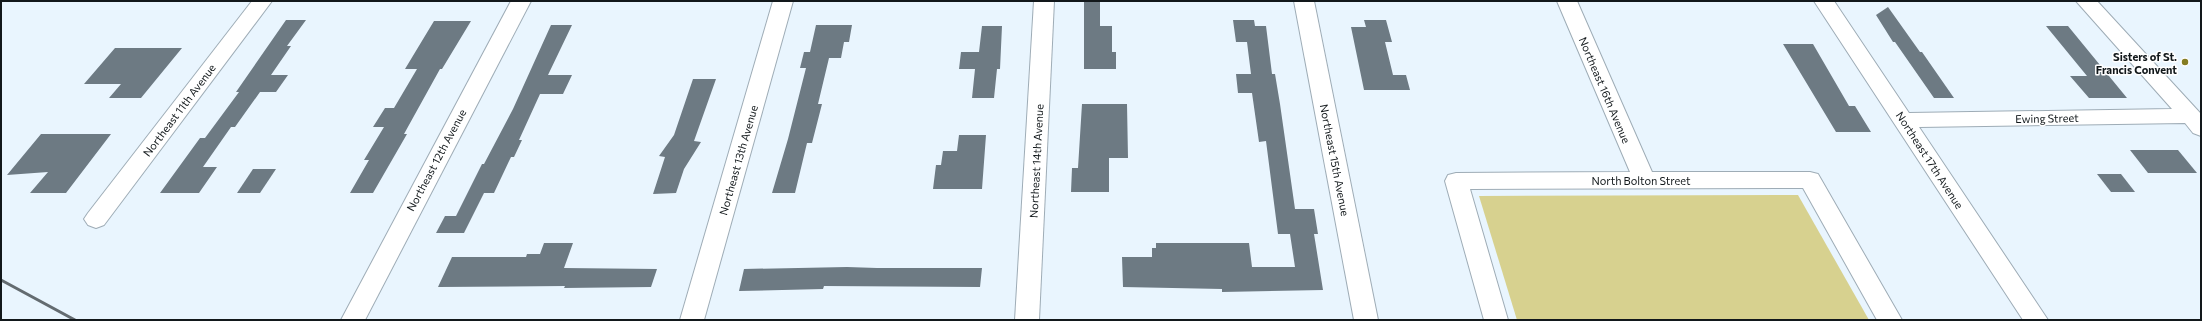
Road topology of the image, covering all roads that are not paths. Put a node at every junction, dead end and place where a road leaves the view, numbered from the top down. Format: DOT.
graph roads {
  1 [pos="262,1"];
  2 [pos="521,1"];
  3 [pos="783,1"];
  4 [pos="1044,1"];
  5 [pos="1304,1"];
  6 [pos="1567,1"];
  7 [pos="1824,1"];
  8 [pos="2086,1"];
  9 [pos="1904,120"];
  10 [pos="2196,122"];
  11 [pos="1644,180"];
  12 [pos="96,219"];
  13 [pos="353,320"];
  14 [pos="692,320"];
  15 [pos="1027,320"];
  16 [pos="1366,320"];
  17 [pos="1496,320"];
  18 [pos="1890,320"];
  19 [pos="2036,320"];
  1 -- 12 [label="street, Northeast 11th Avenue"];
  2 -- 13 [label="street, Northeast 12th Avenue"];
  3 -- 14 [label="street, Northeast 13th Avenue"];
  4 -- 15 [label="street, Northeast 14th Avenue"];
  5 -- 16 [label="street, Northeast 15th Avenue"];
  6 -- 11 [label="street, Northeast 16th Avenue"];
  7 -- 9 [label="street, Northeast 17th Avenue"];
  8 -- 10 [label="street"];
  9 -- 10 [label="street, Ewing Street"];
  9 -- 19 [label="street, Northeast 17th Avenue"];
  11 -- 17 [label="street, North Bolton Street"];
  11 -- 18 [label="street, North Bolton Street"];
}
